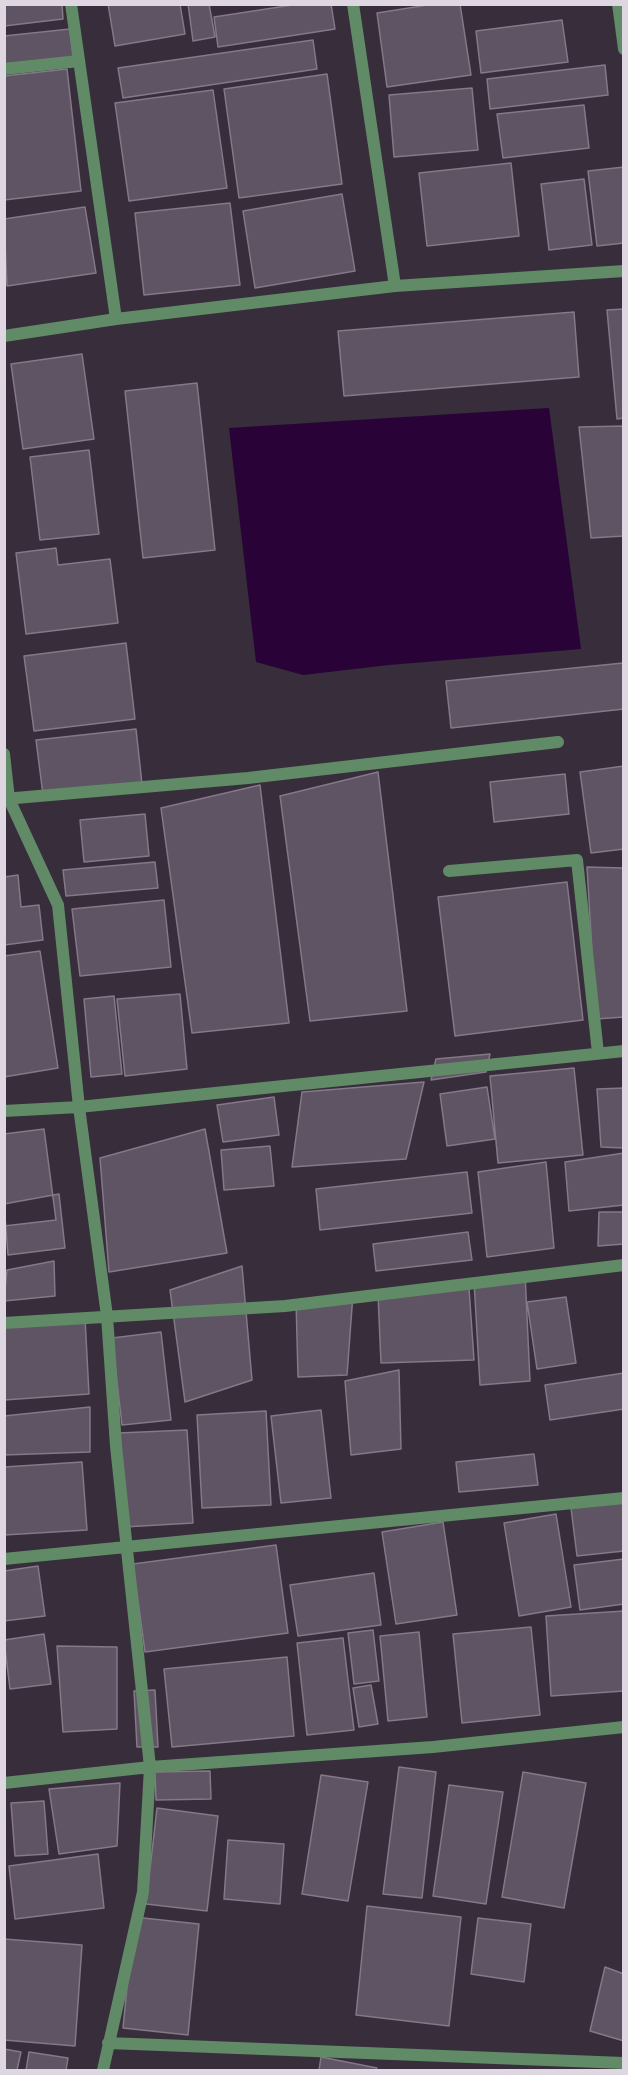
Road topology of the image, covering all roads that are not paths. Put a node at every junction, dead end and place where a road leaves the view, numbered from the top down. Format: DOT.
graph roads {
  1 [pos="71,4"];
  2 [pos="353,4"];
  3 [pos="618,4"];
  4 [pos="624,49"];
  5 [pos="79,61"];
  6 [pos="4,69"];
  7 [pos="624,271"];
  8 [pos="395,286"];
  9 [pos="116,319"];
  10 [pos="4,336"];
  11 [pos="558,742"];
  12 [pos="4,754"];
  13 [pos="7,799"];
  14 [pos="449,871"];
  15 [pos="624,1051"];
  16 [pos="598,1053"];
  17 [pos="79,1107"];
  18 [pos="4,1112"];
  19 [pos="624,1265"];
  20 [pos="107,1316"];
  21 [pos="4,1323"];
  22 [pos="624,1498"];
  23 [pos="126,1548"];
  24 [pos="4,1559"];
  25 [pos="624,1726"];
  26 [pos="150,1767"];
  27 [pos="4,1783"];
  28 [pos="108,2043"];
  29 [pos="624,2063"];
  30 [pos="103,2070"];
  1 -- 5 [label="street"];
  2 -- 8 [label="street"];
  3 -- 4 [label="street"];
  5 -- 6 [label="street"];
  5 -- 9 [label="street"];
  7 -- 8 [label="street"];
  8 -- 9 [label="street"];
  9 -- 10 [label="street"];
  11 -- 13 [label="street"];
  12 -- 13 [label="street"];
  13 -- 17 [label="street"];
  14 -- 16 [label="street"];
  15 -- 16 [label="street"];
  16 -- 17 [label="street"];
  17 -- 18 [label="street"];
  17 -- 20 [label="street"];
  19 -- 20 [label="street"];
  20 -- 21 [label="street"];
  20 -- 23 [label="street"];
  22 -- 23 [label="street"];
  23 -- 24 [label="street"];
  23 -- 26 [label="street"];
  25 -- 26 [label="street"];
  26 -- 27 [label="street"];
  26 -- 28 [label="street"];
  28 -- 29 [label="street"];
  28 -- 30 [label="street"];
}
